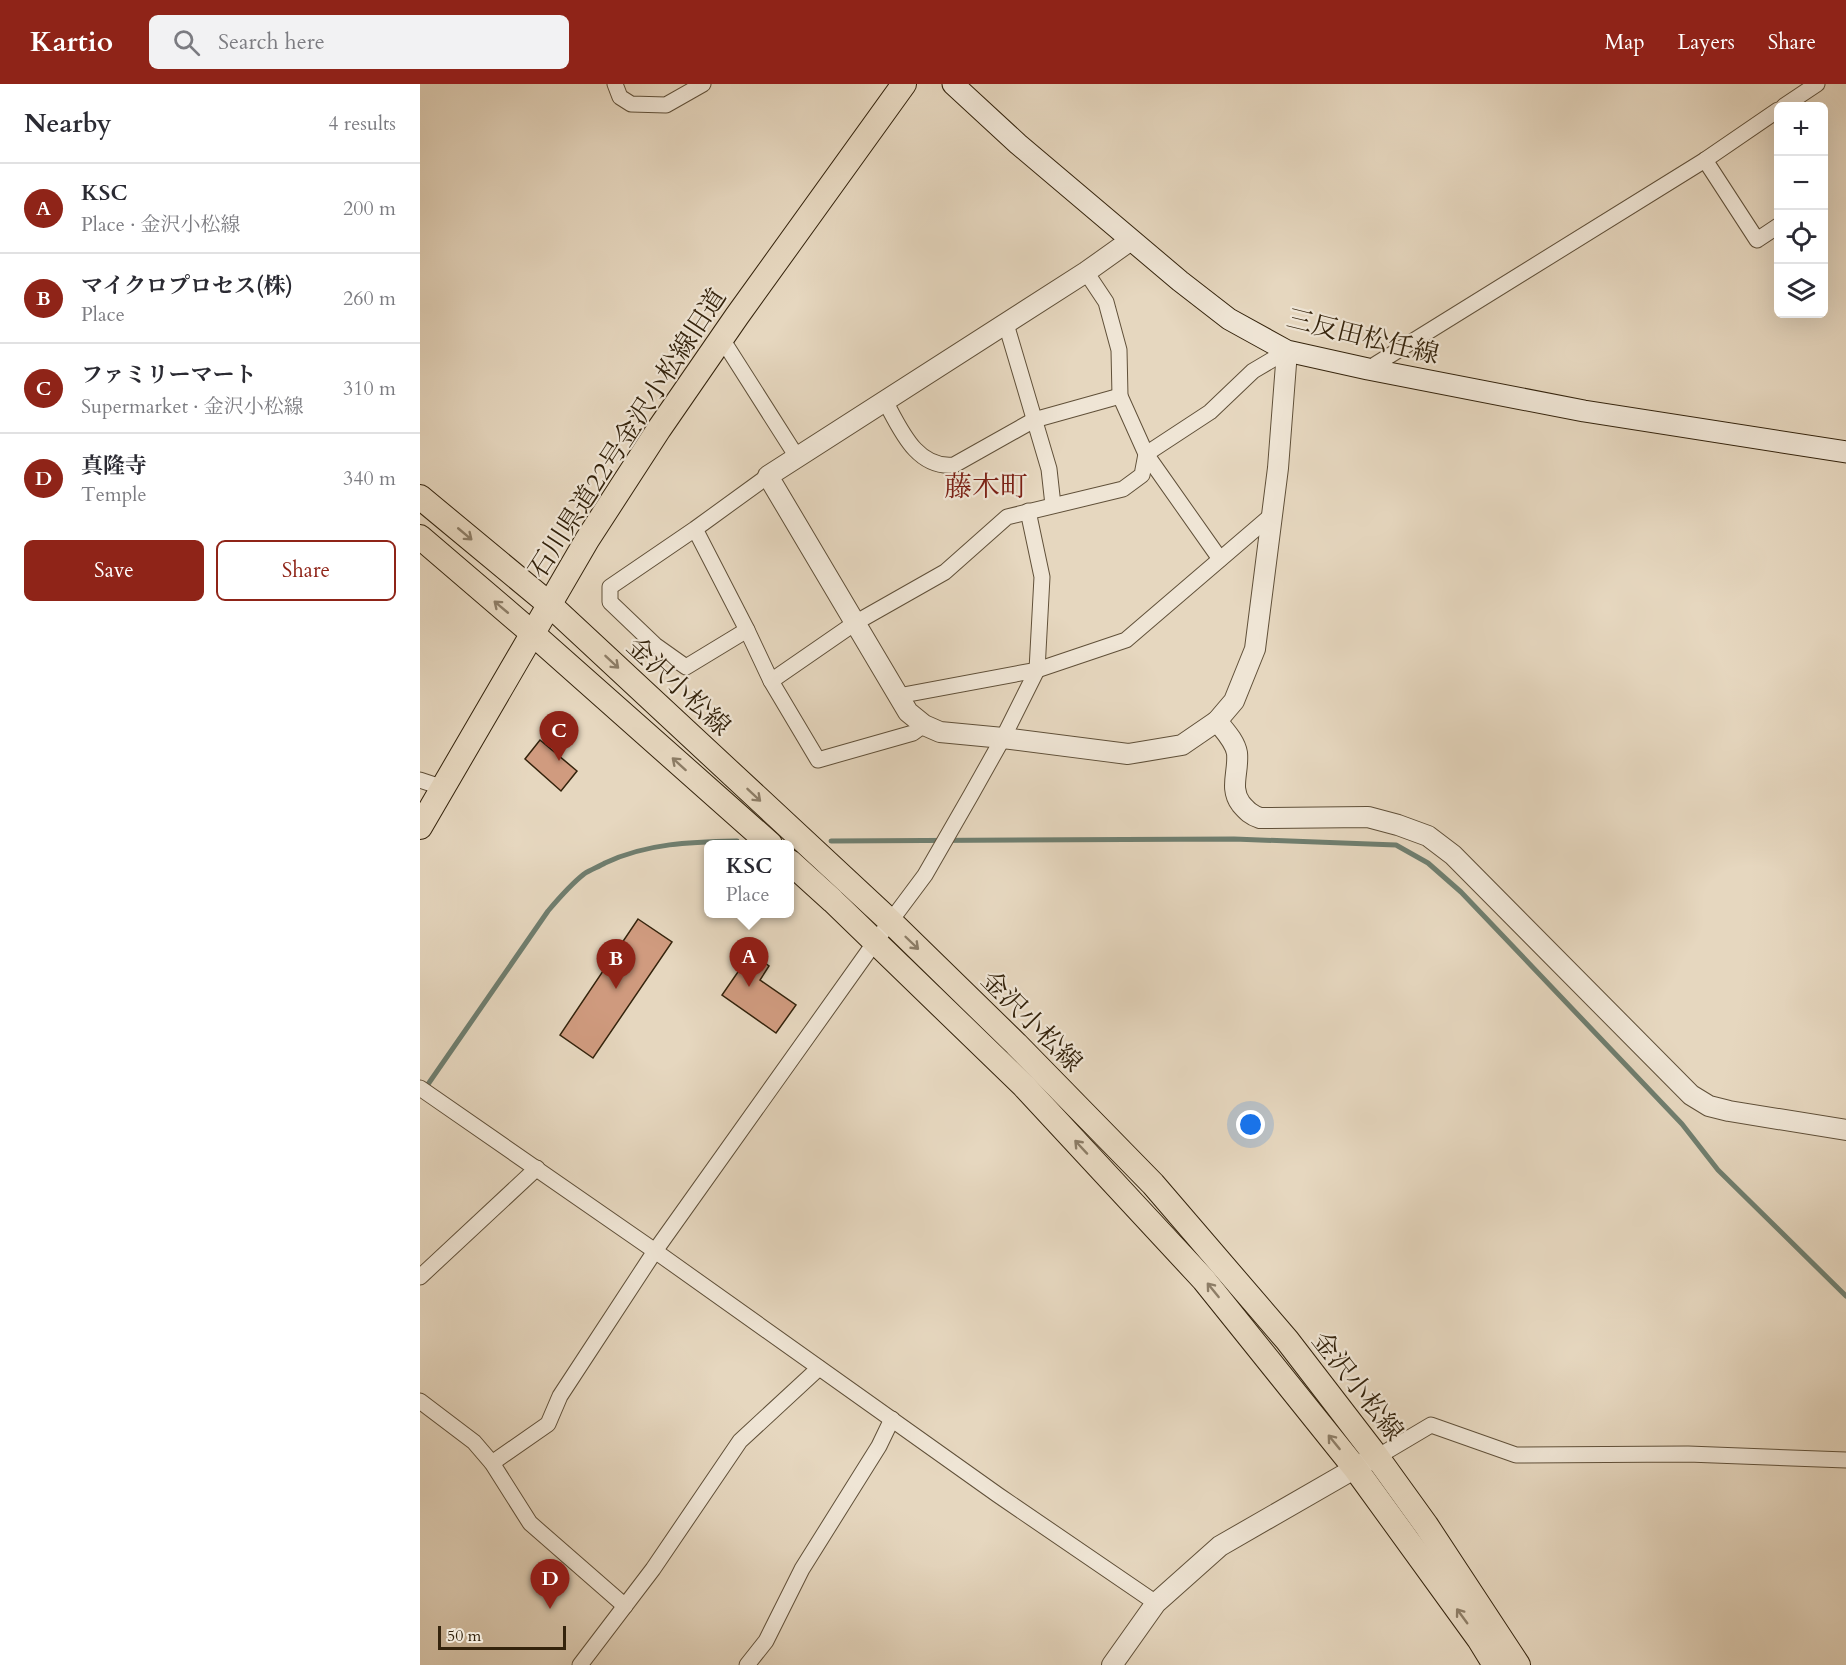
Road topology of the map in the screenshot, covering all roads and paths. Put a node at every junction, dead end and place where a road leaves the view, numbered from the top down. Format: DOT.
graph roads {
  1 [pos="615,84"];
  2 [pos="703,84"];
  3 [pos="904,84"];
  4 [pos="954,84"];
  5 [pos="1817,84"];
  6 [pos="1790,102"];
  7 [pos="1774,113"];
  8 [pos="1705,160"];
  9 [pos="1774,229"];
  10 [pos="1131,240"];
  11 [pos="1086,272"];
  12 [pos="1006,324"];
  13 [pos="722,339"];
  14 [pos="1287,351"];
  15 [pos="1368,369"];
  16 [pos="1120,396"];
  17 [pos="885,401"];
  18 [pos="1034,420"];
  19 [pos="1846,452"];
  20 [pos="1146,454"];
  21 [pos="797,457"];
  22 [pos="768,476"];
  23 [pos="420,496"];
  24 [pos="1053,505"];
  25 [pos="1028,511"];
  26 [pos="1272,514"];
  27 [pos="695,529"];
  28 [pos="420,537"];
  29 [pos="1220,559"];
  30 [pos="549,604"];
  31 [pos="855,623"];
  32 [pos="747,630"];
  33 [pos="532,633"];
  34 [pos="1037,670"];
  35 [pos="771,681"];
  36 [pos="898,696"];
  37 [pos="1216,721"];
  38 [pos="924,725"];
  39 [pos="1003,738"];
  40 [pos="420,780"];
  41 [pos="444,788"];
  42 [pos="420,827"];
  43 [pos="765,840"];
  44 [pos="794,867"];
  45 [pos="890,921"];
  46 [pos="875,942"];
  47 [pos="420,1088"];
  48 [pos="1846,1130"];
  49 [pos="537,1168"];
  50 [pos="655,1251"];
  51 [pos="420,1277"];
  52 [pos="819,1368"];
  53 [pos="420,1401"];
  54 [pos="892,1419"];
  55 [pos="1377,1457"];
  56 [pos="1846,1460"];
  57 [pos="492,1463"];
  58 [pos="1355,1468"];
  59 [pos="1156,1603"];
  60 [pos="624,1606"];
  61 [pos="580,1665"];
  62 [pos="747,1665"];
  63 [pos="1112,1665"];
  64 [pos="1495,1665"];
  65 [pos="1518,1665"];
  1 -- 2 [label="street"];
  3 -- 13 [label="main road, 石川県道22号金沢小松線旧道"];
  4 -- 10 [label="main road, 三反田松任線"];
  5 -- 6 [label="street"];
  7 -- 8 [label="street"];
  8 -- 9 [label="street"];
  8 -- 15 [label="street"];
  10 -- 11 [label="street"];
  10 -- 14 [label="main road, 三反田松任線"];
  11 -- 12 [label="street"];
  11 -- 16 [label="street"];
  12 -- 17 [label="street"];
  12 -- 18 [label="street"];
  13 -- 21 [label="street"];
  13 -- 30 [label="main road, 石川県道22号金沢小松線旧道"];
  14 -- 15 [label="main road, 三反田松任線"];
  14 -- 20 [label="street"];
  14 -- 26 [label="street"];
  15 -- 19 [label="main road, 三反田松任線"];
  16 -- 18 [label="street"];
  16 -- 20 [label="street"];
  17 -- 18 [label="street"];
  17 -- 21 [label="street"];
  18 -- 24 [label="street"];
  20 -- 24 [label="street"];
  20 -- 29 [label="street"];
  21 -- 22 [label="street"];
  22 -- 27 [label="street"];
  22 -- 31 [label="street"];
  23 -- 30 [label="main road, 金沢小松線, one-way"];
  24 -- 25 [label="street"];
  25 -- 31 [label="street"];
  25 -- 34 [label="street"];
  26 -- 29 [label="street"];
  26 -- 37 [label="street"];
  27 -- 32 [label="street"];
  27 -- 32 [label="street"];
  33 -- 28 [label="main road, one-way"];
  29 -- 34 [label="street"];
  30 -- 33 [label="main road, 石川県道22号金沢小松線旧道"];
  30 -- 45 [label="main road, 金沢小松線, one-way"];
  31 -- 35 [label="street"];
  31 -- 36 [label="street"];
  32 -- 35 [label="street"];
  33 -- 41 [label="main road, 石川県道22号金沢小松線旧道"];
  43 -- 33 [label="main road, one-way"];
  34 -- 36 [label="street"];
  34 -- 39 [label="street"];
  35 -- 38 [label="street"];
  36 -- 38 [label="street"];
  37 -- 39 [label="street"];
  37 -- 48 [label="street"];
  38 -- 39 [label="street"];
  39 -- 45 [label="street"];
  40 -- 41 [label="street"];
  41 -- 42 [label="main road, 石川県道22号金沢小松線旧道"];
  44 -- 46 [label="main road, 金沢小松線"];
  45 -- 46 [label="street"];
  45 -- 55 [label="main road, 金沢小松線, one-way"];
  46 -- 50 [label="street"];
  58 -- 46 [label="main road, 金沢小松線, one-way"];
  47 -- 49 [label="street"];
  49 -- 50 [label="street"];
  49 -- 51 [label="street"];
  50 -- 52 [label="street"];
  50 -- 57 [label="street"];
  52 -- 54 [label="street"];
  52 -- 60 [label="street"];
  53 -- 57 [label="street"];
  54 -- 59 [label="street"];
  54 -- 62 [label="street"];
  55 -- 56 [label="street"];
  55 -- 58 [label="street"];
  55 -- 65 [label="main road, 金沢小松線"];
  57 -- 60 [label="street"];
  58 -- 59 [label="street"];
  64 -- 58 [label="main road, 金沢小松線, one-way"];
  59 -- 63 [label="street"];
  60 -- 61 [label="street"];
}
